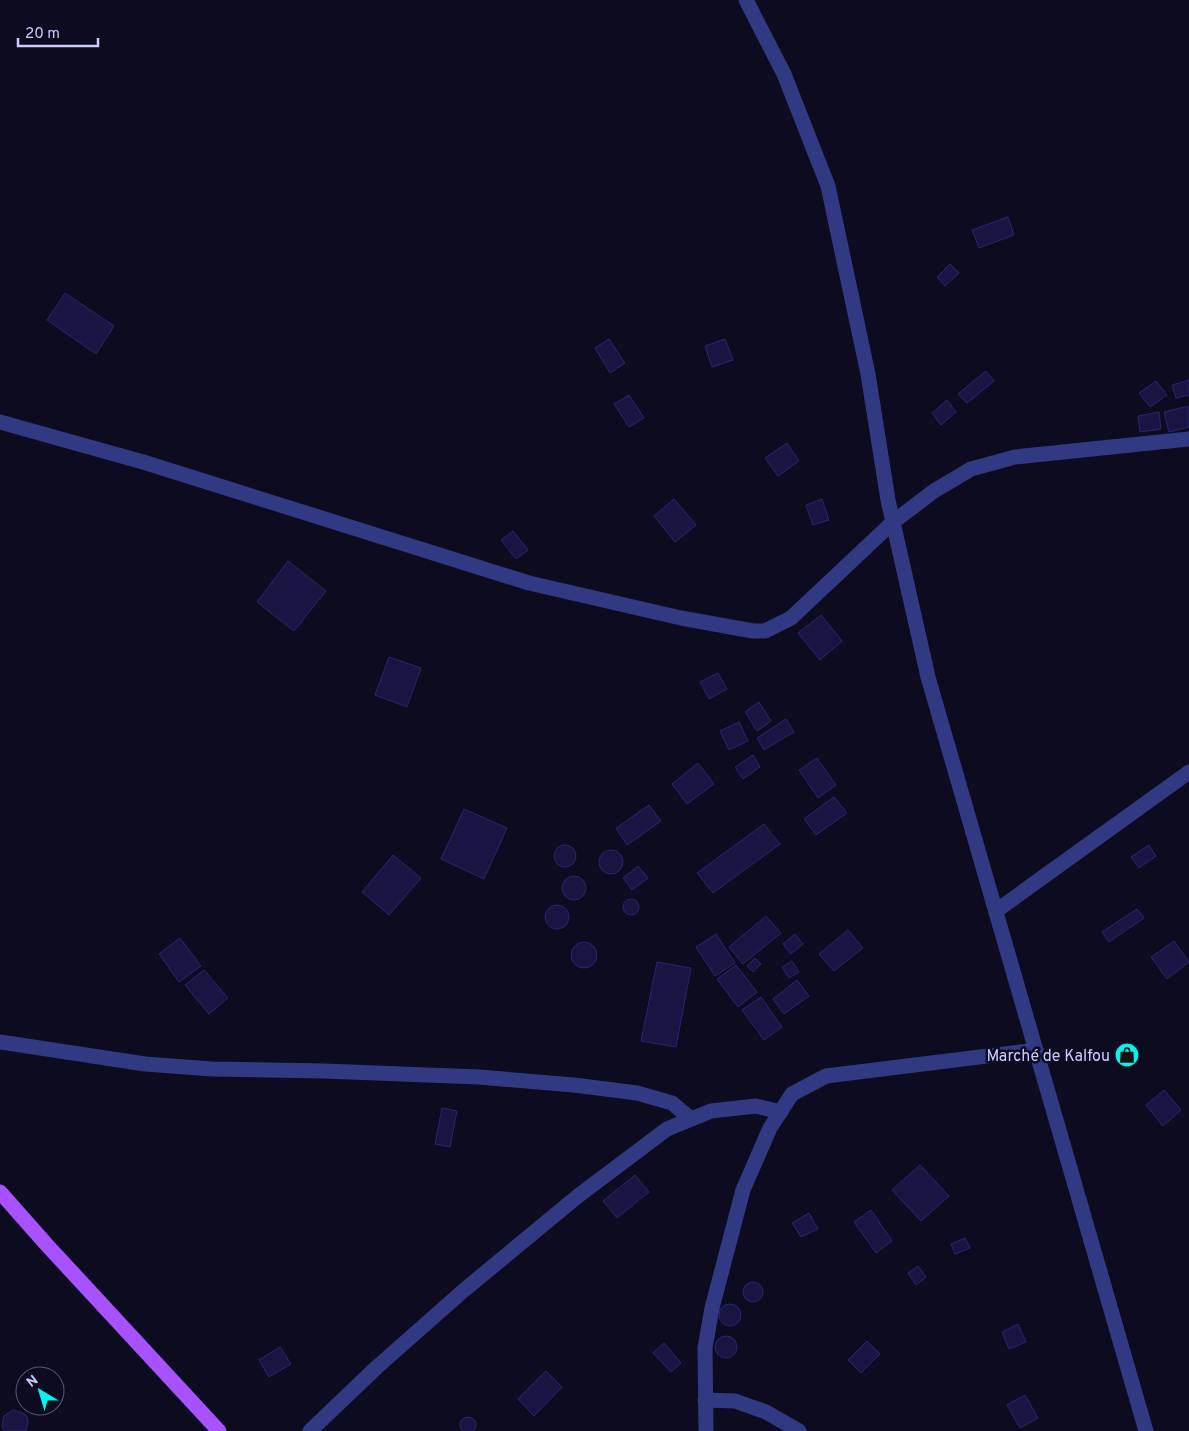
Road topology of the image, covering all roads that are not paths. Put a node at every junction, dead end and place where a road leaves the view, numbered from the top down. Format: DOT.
graph roads {
  1 [pos="746,0"];
  2 [pos="0,422"];
  3 [pos="1189,439"];
  4 [pos="893,522"];
  5 [pos="1189,772"];
  6 [pos="996,910"];
  7 [pos="0,1042"];
  8 [pos="1036,1050"];
  9 [pos="781,1112"];
  10 [pos="691,1119"];
  11 [pos="0,1192"];
  12 [pos="705,1400"];
  13 [pos="219,1431"];
  14 [pos="310,1431"];
  15 [pos="706,1431"];
  16 [pos="799,1431"];
  17 [pos="1146,1431"];
  1 -- 4 [label="street"];
  2 -- 4 [label="street"];
  3 -- 4 [label="street"];
  4 -- 6 [label="street"];
  5 -- 6 [label="street"];
  6 -- 8 [label="street"];
  7 -- 10 [label="street"];
  8 -- 9 [label="street"];
  8 -- 17 [label="street"];
  9 -- 10 [label="street"];
  9 -- 12 [label="street"];
  10 -- 14 [label="street"];
  11 -- 13 [label="main road"];
  12 -- 15 [label="street"];
  12 -- 16 [label="street"];
}
